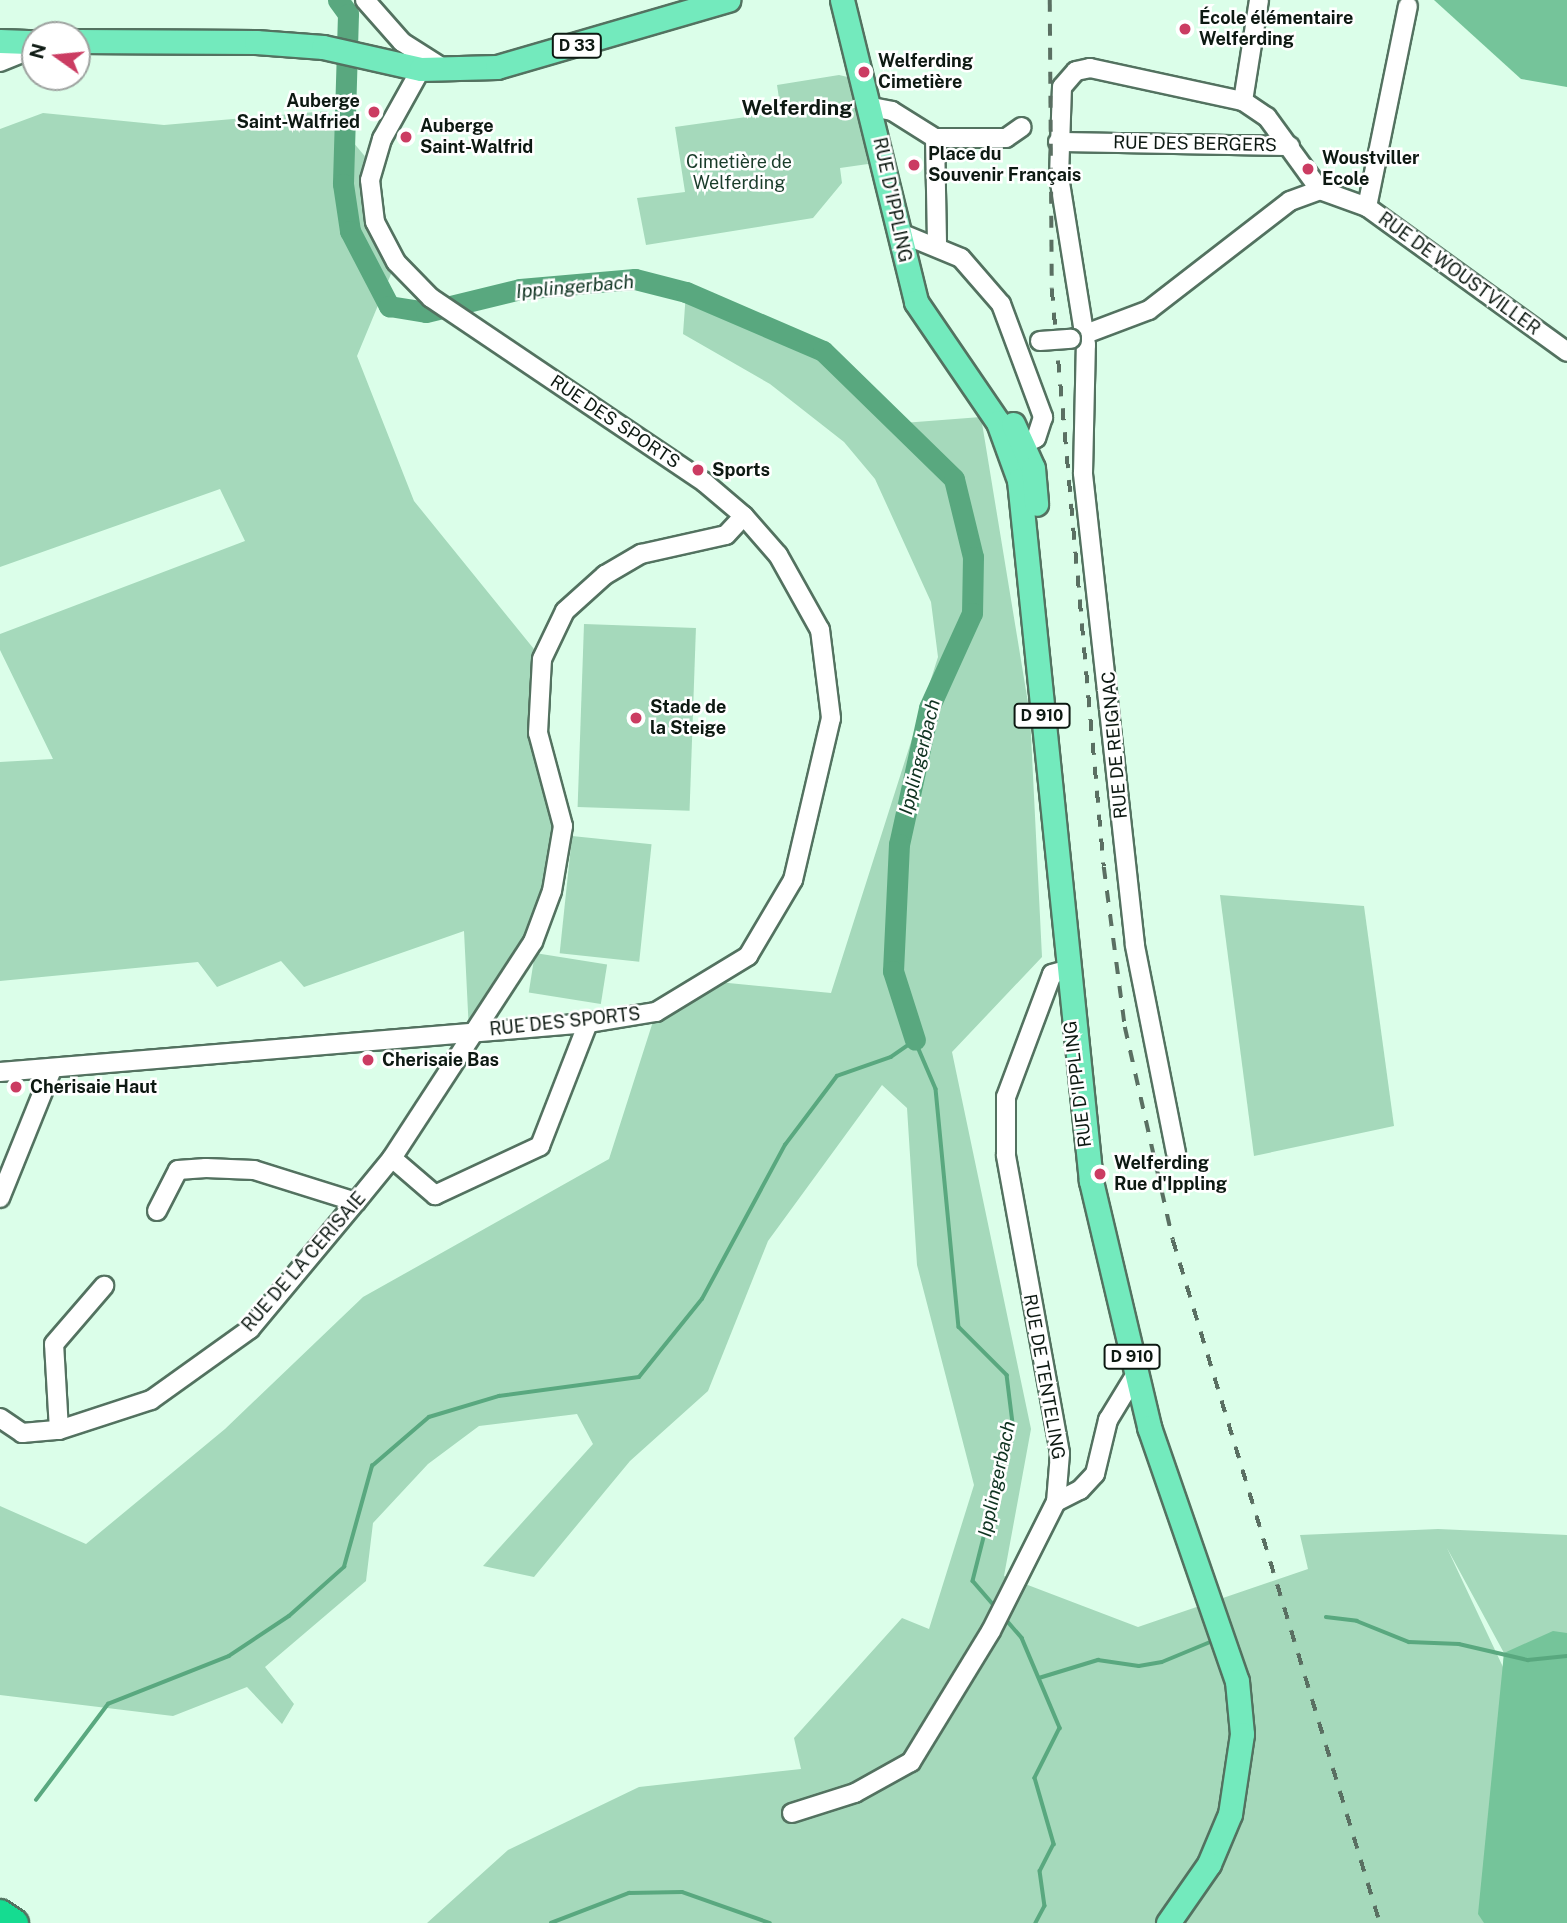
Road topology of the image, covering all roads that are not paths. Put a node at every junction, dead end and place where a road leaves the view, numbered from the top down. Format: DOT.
graph roads {
  1 [pos="365,0"];
  2 [pos="728,0"];
  3 [pos="842,0"];
  4 [pos="1259,0"];
  5 [pos="1408,6"];
  6 [pos="666,11"];
  7 [pos="0,41"];
  8 [pos="21,41"];
  9 [pos="91,41"];
  10 [pos="21,54"];
  11 [pos="0,62"];
  12 [pos="432,69"];
  13 [pos="1243,101"];
  14 [pos="872,107"];
  15 [pos="1022,127"];
  16 [pos="935,138"];
  17 [pos="1058,142"];
  18 [pos="1290,146"];
  19 [pos="1320,190"];
  20 [pos="1367,207"];
  21 [pos="898,232"];
  22 [pos="937,244"];
  23 [pos="1078,337"];
  24 [pos="1019,341"];
  25 [pos="1567,352"];
  26 [pos="1019,448"];
  27 [pos="744,516"];
  28 [pos="1066,970"];
  29 [pos="588,1023"];
  30 [pos="470,1032"];
  31 [pos="52,1069"];
  32 [pos="0,1072"];
  33 [pos="1176,1153"];
  34 [pos="392,1158"];
  35 [pos="5,1178"];
  36 [pos="0,1198"];
  37 [pos="356,1202"];
  38 [pos="157,1211"];
  39 [pos="104,1286"];
  40 [pos="1136,1374"];
  41 [pos="0,1418"];
  42 [pos="59,1430"];
  43 [pos="1056,1502"];
  44 [pos="792,1813"];
  45 [pos="0,1913"];
  46 [pos="15,1923"];
  47 [pos="1168,1923"];
  1 -- 12 [label="street"];
  2 -- 6 [label="main road, D 33"];
  3 -- 14 [label="main road, RUE D'IPPLING / D 910"];
  4 -- 13 [label="street"];
  5 -- 20 [label="street"];
  6 -- 12 [label="main road, D 33"];
  7 -- 8 [label="main road"];
  9 -- 12 [label="main road, D 33"];
  10 -- 11 [label="street"];
  12 -- 27 [label="street, RUE DES SPORTS"];
  13 -- 17 [label="street, RUE DE REIGNAC"];
  13 -- 18 [label="street"];
  14 -- 16 [label="street"];
  14 -- 21 [label="main road, RUE D'IPPLING / D 910"];
  15 -- 16 [label="street"];
  16 -- 22 [label="street"];
  17 -- 18 [label="street, RUE DES BERGERS"];
  17 -- 23 [label="street, RUE DE REIGNAC"];
  18 -- 19 [label="street"];
  19 -- 20 [label="street, RUE DE WOUSTVILLER"];
  19 -- 23 [label="street"];
  20 -- 25 [label="street, RUE DE WOUSTVILLER"];
  21 -- 22 [label="street"];
  21 -- 26 [label="main road, RUE D'IPPLING / D 910"];
  22 -- 24 [label="street"];
  23 -- 24 [label="street, bridge"];
  23 -- 33 [label="street, RUE DE REIGNAC"];
  24 -- 26 [label="street"];
  26 -- 28 [label="main road, RUE D'IPPLING / D 910"];
  27 -- 29 [label="street, RUE DES SPORTS"];
  27 -- 30 [label="street, RUE DE LA CERISAIE"];
  28 -- 40 [label="main road, RUE D'IPPLING / D 910"];
  28 -- 43 [label="street, RUE DE TENTELING"];
  29 -- 30 [label="street, RUE DES SPORTS"];
  29 -- 34 [label="street"];
  30 -- 31 [label="street, RUE DES SPORTS"];
  30 -- 34 [label="street, RUE DE LA CERISAIE"];
  31 -- 32 [label="street, RUE DES SPORTS"];
  31 -- 35 [label="street"];
  34 -- 37 [label="street, RUE DE LA CERISAIE"];
  35 -- 36 [label="street"];
  37 -- 38 [label="street"];
  37 -- 42 [label="street, RUE DE LA CERISAIE"];
  39 -- 42 [label="street"];
  40 -- 43 [label="street"];
  40 -- 47 [label="main road, RUE D'IPPLING / D 910"];
  41 -- 42 [label="street, RUE DE LA CERISAIE"];
  43 -- 44 [label="street, RUE DE TENTELING"];
  45 -- 46 [label="highway"];
}
